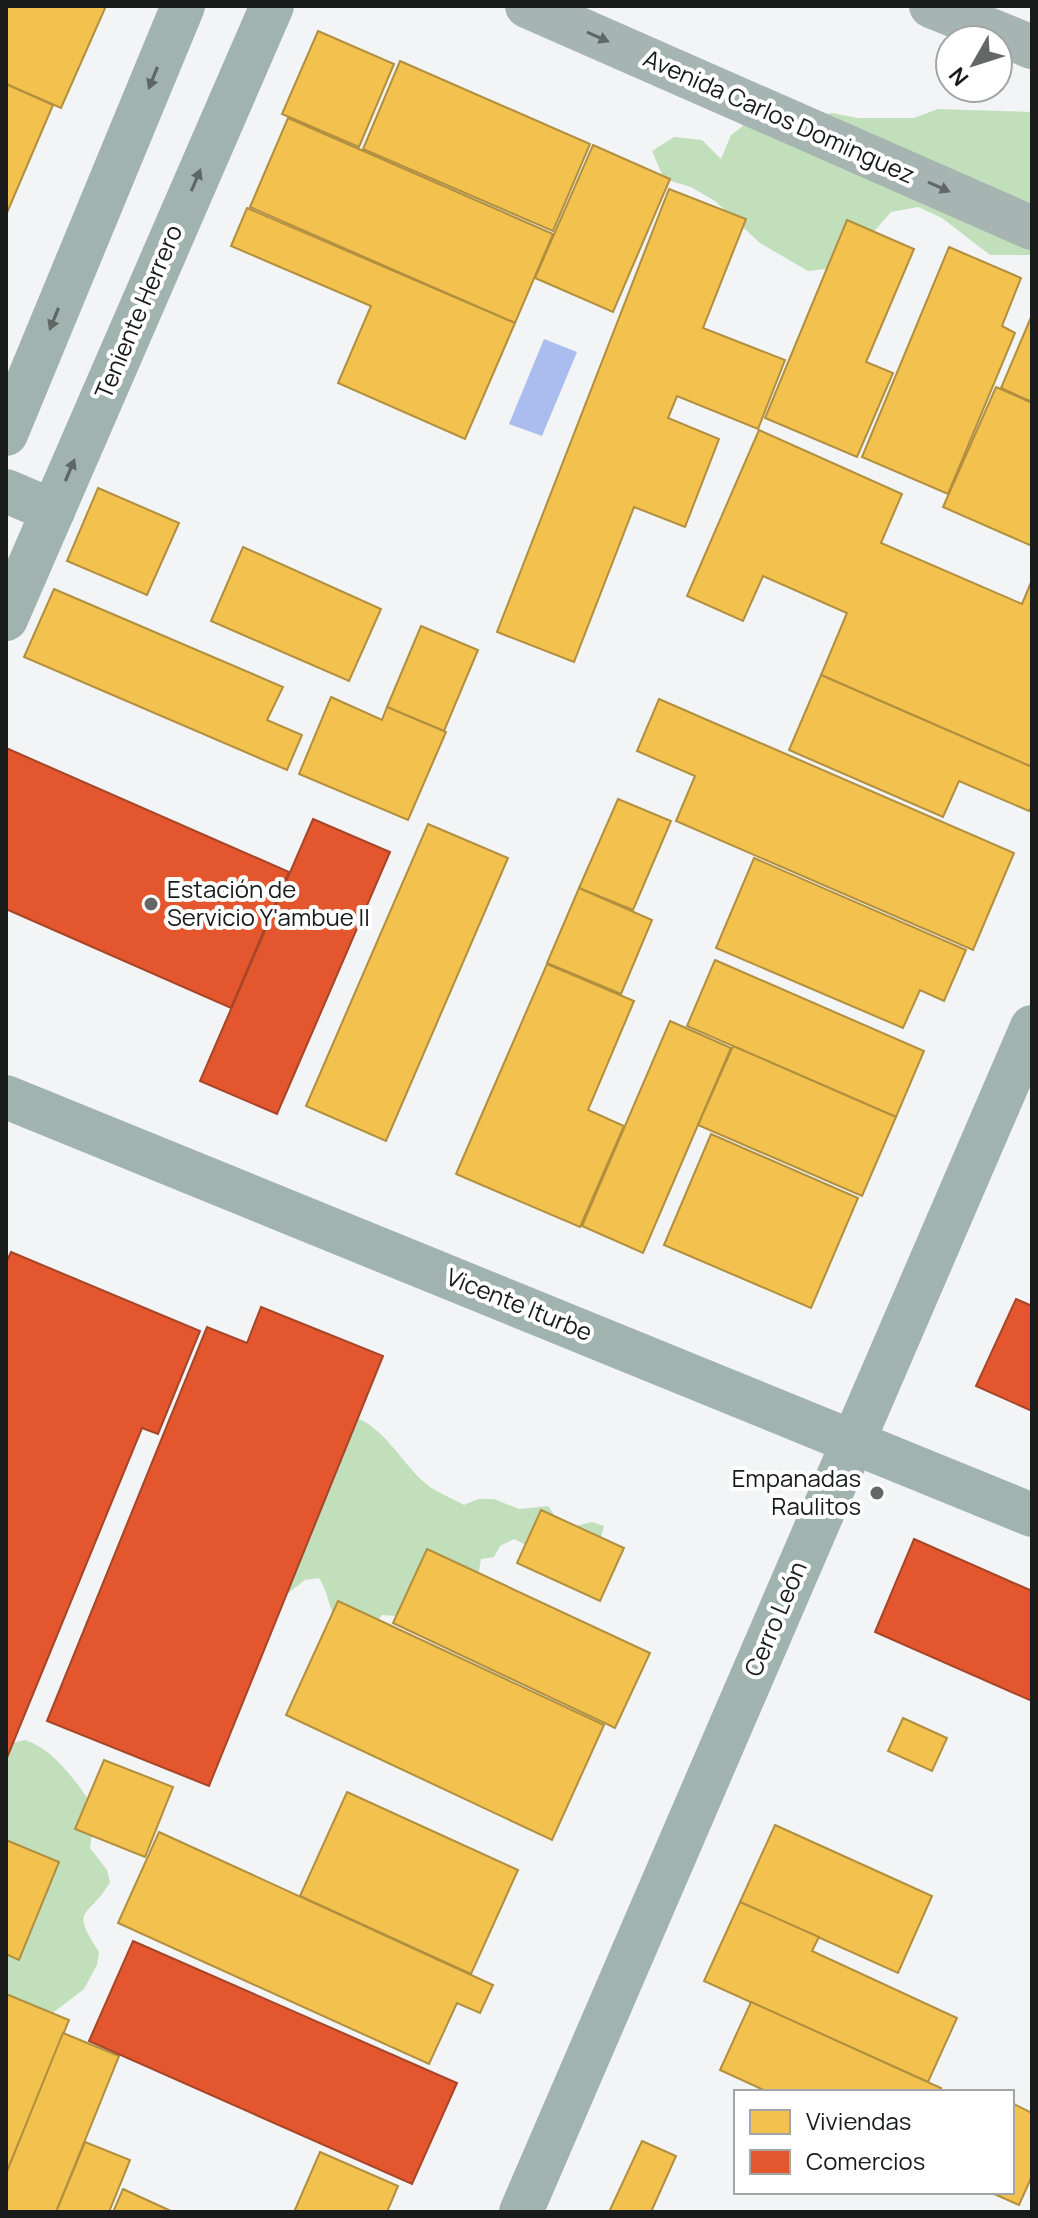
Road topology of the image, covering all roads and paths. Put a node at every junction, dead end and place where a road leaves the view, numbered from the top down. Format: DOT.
graph roads {
  1 [pos="183,6"];
  2 [pos="272,6"];
  3 [pos="527,6"];
  4 [pos="931,6"];
  5 [pos="1032,47"];
  6 [pos="1032,228"];
  7 [pos="6,434"];
  8 [pos="6,491"];
  9 [pos="53,511"];
  10 [pos="6,619"];
  11 [pos="1032,1027"];
  12 [pos="6,1097"];
  13 [pos="852,1440"];
  14 [pos="1032,1515"];
  15 [pos="521,2212"];
  1 -- 7 [label="street, one-way"];
  9 -- 2 [label="street, Teniente Herrero, one-way"];
  3 -- 6 [label="main road, Avenida Carlos Dominguez, one-way"];
  4 -- 5 [label="main road"];
  8 -- 9 [label="street"];
  9 -- 10 [label="street, Teniente Herrero"];
  11 -- 13 [label="street, Cerro León"];
  12 -- 13 [label="street, Vicente Iturbe"];
  13 -- 14 [label="street, Vicente Iturbe"];
  13 -- 15 [label="street, Cerro León"];
}
